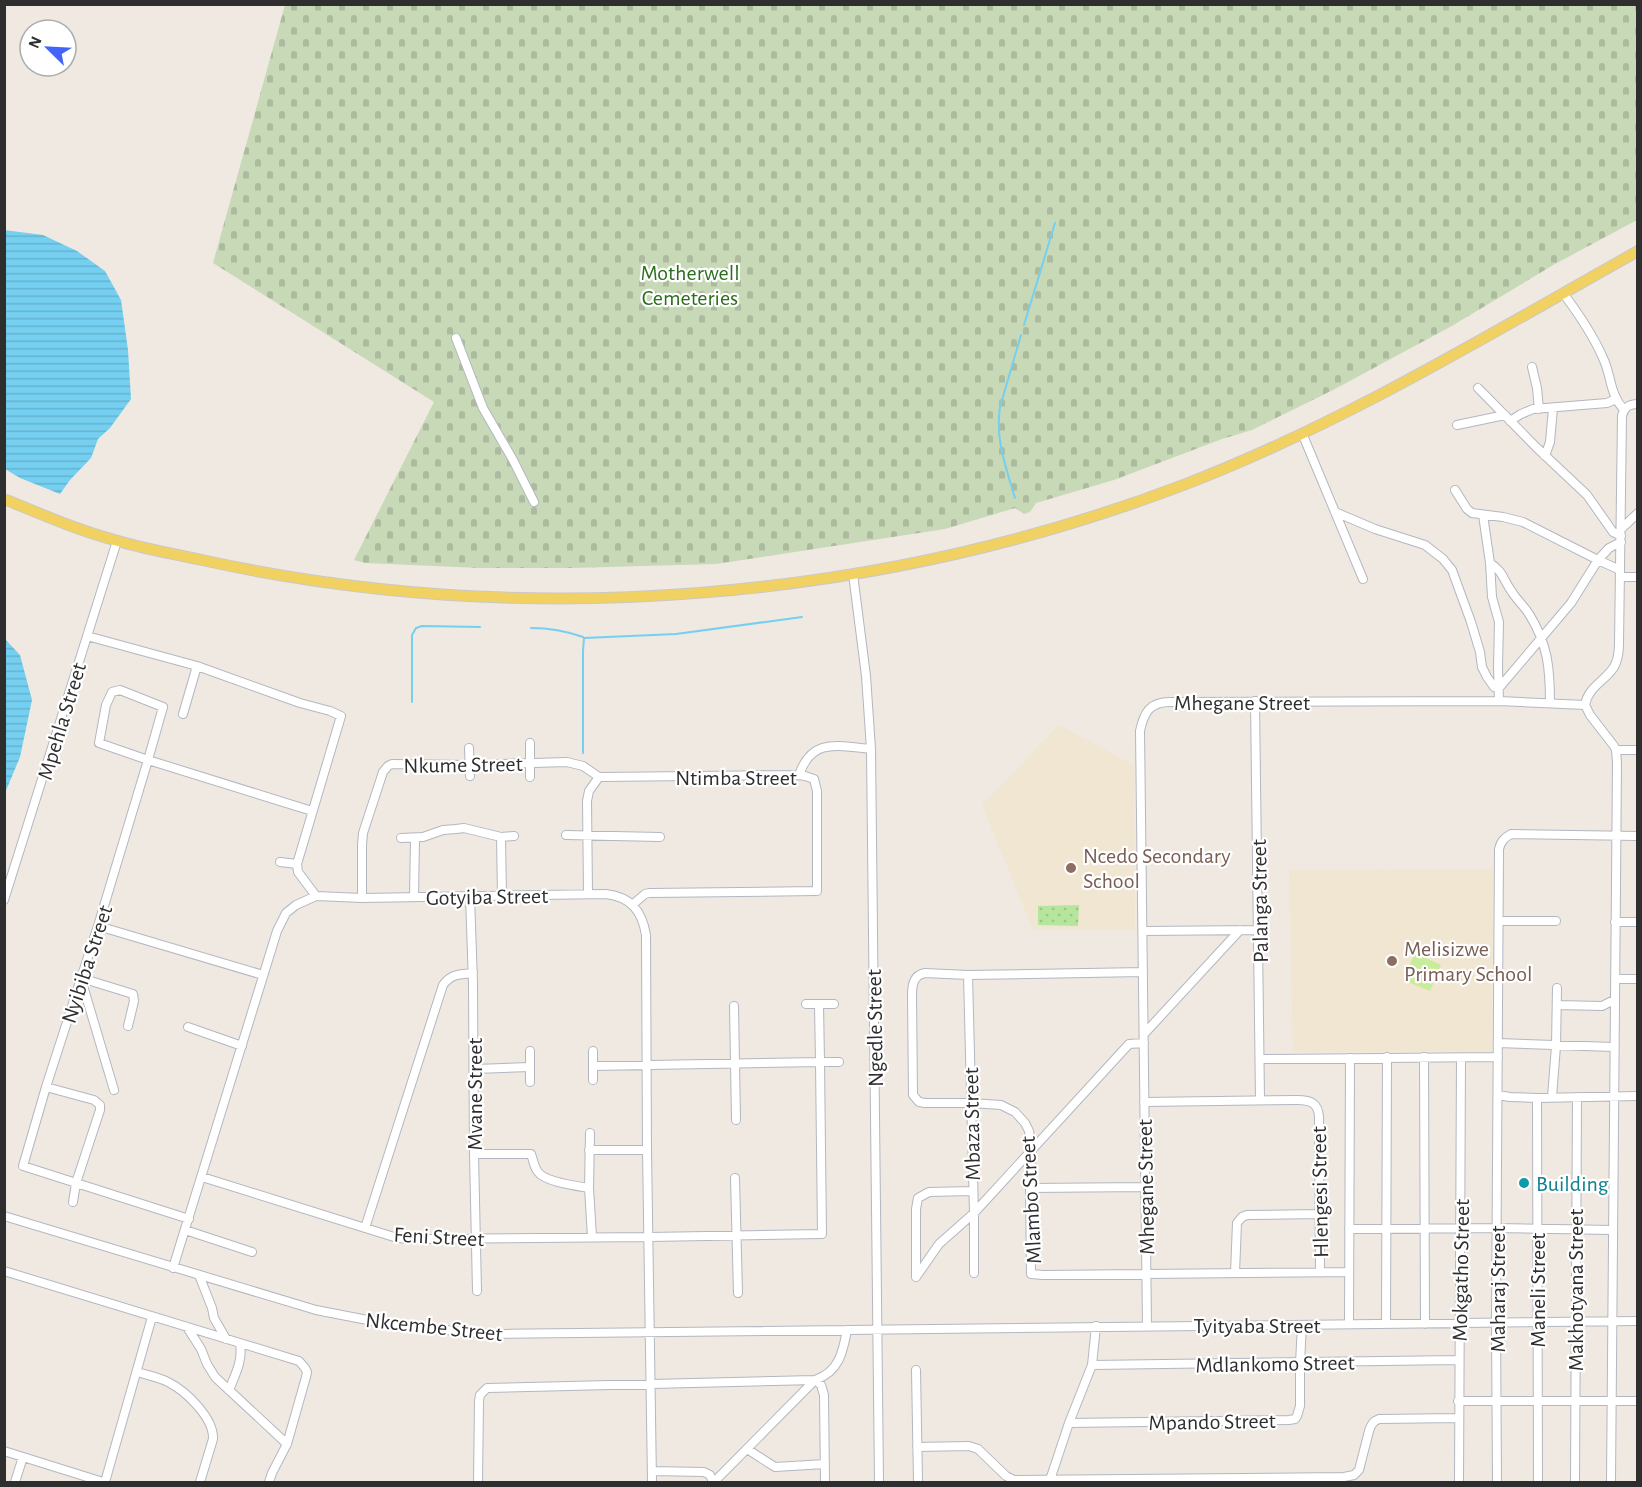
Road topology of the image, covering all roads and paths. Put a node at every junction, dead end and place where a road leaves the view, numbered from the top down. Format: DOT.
graph roads {
  1 [pos="1638,251"];
  2 [pos="1563,293"];
  3 [pos="456,338"];
  4 [pos="1532,367"];
  5 [pos="1478,388"];
  6 [pos="1616,399"];
  7 [pos="1638,404"];
  8 [pos="1553,408"];
  9 [pos="1539,409"];
  10 [pos="1624,410"];
  11 [pos="1508,418"];
  12 [pos="1457,425"];
  13 [pos="1302,433"];
  14 [pos="1545,456"];
  15 [pos="1455,490"];
  16 [pos="4,499"];
  17 [pos="534,502"];
  18 [pos="1335,512"];
  19 [pos="1638,513"];
  20 [pos="1483,515"];
  21 [pos="1621,536"];
  22 [pos="117,541"];
  23 [pos="1598,560"];
  24 [pos="1490,563"];
  25 [pos="1620,573"];
  26 [pos="853,574"];
  27 [pos="1638,577"];
  28 [pos="1363,579"];
  29 [pos="87,636"];
  30 [pos="1542,637"];
  31 [pos="196,666"];
  32 [pos="1499,688"];
  33 [pos="1255,701"];
  34 [pos="1499,701"];
  35 [pos="1550,703"];
  36 [pos="1585,705"];
  37 [pos="183,714"];
  38 [pos="530,743"];
  39 [pos="469,748"];
  40 [pos="871,749"];
  41 [pos="1616,750"];
  42 [pos="1638,750"];
  43 [pos="147,760"];
  44 [pos="529,763"];
  45 [pos="469,765"];
  46 [pos="470,776"];
  47 [pos="799,776"];
  48 [pos="530,777"];
  49 [pos="599,777"];
  50 [pos="312,811"];
  51 [pos="514,836"];
  52 [pos="566,836"];
  53 [pos="587,836"];
  54 [pos="1616,836"];
  55 [pos="1638,836"];
  56 [pos="501,837"];
  57 [pos="660,837"];
  58 [pos="401,838"];
  59 [pos="415,839"];
  60 [pos="280,862"];
  61 [pos="297,864"];
  62 [pos="588,894"];
  63 [pos="316,896"];
  64 [pos="470,896"];
  65 [pos="502,896"];
  66 [pos="362,897"];
  67 [pos="414,897"];
  68 [pos="4,900"];
  69 [pos="632,904"];
  70 [pos="1499,921"];
  71 [pos="1556,921"];
  72 [pos="1615,922"];
  73 [pos="1638,922"];
  74 [pos="99,926"];
  75 [pos="1240,930"];
  76 [pos="1259,930"];
  77 [pos="1143,931"];
  78 [pos="1143,972"];
  79 [pos="473,973"];
  80 [pos="263,975"];
  81 [pos="968,975"];
  82 [pos="81,978"];
  83 [pos="1615,979"];
  84 [pos="1638,979"];
  85 [pos="1557,988"];
  86 [pos="1614,1000"];
  87 [pos="806,1004"];
  88 [pos="819,1004"];
  89 [pos="834,1004"];
  90 [pos="1557,1005"];
  91 [pos="734,1006"];
  92 [pos="128,1026"];
  93 [pos="188,1027"];
  94 [pos="1144,1038"];
  95 [pos="1498,1043"];
  96 [pos="242,1046"];
  97 [pos="1556,1046"];
  98 [pos="1614,1047"];
  99 [pos="530,1051"];
  100 [pos="593,1052"];
  101 [pos="1498,1057"];
  102 [pos="1387,1058"];
  103 [pos="1424,1058"];
  104 [pos="1461,1058"];
  105 [pos="1260,1059"];
  106 [pos="1350,1059"];
  107 [pos="820,1062"];
  108 [pos="839,1062"];
  109 [pos="734,1064"];
  110 [pos="593,1065"];
  111 [pos="646,1065"];
  112 [pos="530,1067"];
  113 [pos="475,1069"];
  114 [pos="593,1080"];
  115 [pos="530,1082"];
  116 [pos="46,1087"];
  117 [pos="114,1090"];
  118 [pos="1498,1095"];
  119 [pos="1613,1096"];
  120 [pos="1638,1096"];
  121 [pos="1552,1097"];
  122 [pos="1577,1097"];
  123 [pos="1537,1098"];
  124 [pos="1260,1100"];
  125 [pos="1144,1102"];
  126 [pos="971,1103"];
  127 [pos="736,1120"];
  128 [pos="590,1133"];
  129 [pos="589,1150"];
  130 [pos="647,1150"];
  131 [pos="1032,1150"];
  132 [pos="474,1154"];
  133 [pos="202,1177"];
  134 [pos="735,1178"];
  135 [pos="76,1183"];
  136 [pos="1146,1187"];
  137 [pos="589,1188"];
  138 [pos="1030,1188"];
  139 [pos="973,1191"];
  140 [pos="73,1202"];
  141 [pos="974,1214"];
  142 [pos="1320,1214"];
  143 [pos="4,1216"];
  144 [pos="189,1219"];
  145 [pos="365,1228"];
  146 [pos="1497,1228"];
  147 [pos="1349,1229"];
  148 [pos="1386,1229"];
  149 [pos="1425,1229"];
  150 [pos="1460,1229"];
  151 [pos="1537,1229"];
  152 [pos="1575,1229"];
  153 [pos="185,1230"];
  154 [pos="1612,1230"];
  155 [pos="592,1236"];
  156 [pos="736,1236"];
  157 [pos="649,1237"];
  158 [pos="476,1239"];
  159 [pos="252,1252"];
  160 [pos="173,1268"];
  161 [pos="4,1271"];
  162 [pos="1349,1272"];
  163 [pos="1146,1273"];
  164 [pos="1235,1273"];
  165 [pos="1320,1273"];
  166 [pos="974,1274"];
  167 [pos="199,1275"];
  168 [pos="477,1291"];
  169 [pos="738,1293"];
  170 [pos="152,1317"];
  171 [pos="1638,1321"];
  172 [pos="1575,1322"];
  173 [pos="1611,1322"];
  174 [pos="1536,1323"];
  175 [pos="1349,1324"];
  176 [pos="1386,1324"];
  177 [pos="1425,1324"];
  178 [pos="1460,1324"];
  179 [pos="1496,1324"];
  180 [pos="1302,1325"];
  181 [pos="1096,1326"];
  182 [pos="1147,1326"];
  183 [pos="187,1327"];
  184 [pos="847,1330"];
  185 [pos="877,1330"];
  186 [pos="651,1331"];
  187 [pos="226,1340"];
  188 [pos="240,1344"];
  189 [pos="1458,1360"];
  190 [pos="1300,1363"];
  191 [pos="1092,1365"];
  192 [pos="916,1370"];
  193 [pos="137,1372"];
  194 [pos="816,1380"];
  195 [pos="651,1384"];
  196 [pos="229,1390"];
  197 [pos="1458,1401"];
  198 [pos="1497,1401"];
  199 [pos="1537,1401"];
  200 [pos="1575,1401"];
  201 [pos="1611,1401"];
  202 [pos="1638,1401"];
  203 [pos="1458,1418"];
  204 [pos="1069,1423"];
  205 [pos="287,1444"];
  206 [pos="918,1447"];
  207 [pos="747,1449"];
  208 [pos="4,1451"];
  209 [pos="23,1457"];
  210 [pos="825,1464"];
  211 [pos="652,1471"];
  212 [pos="272,1473"];
  213 [pos="1356,1479"];
  214 [pos="1050,1480"];
  215 [pos="1010,1481"];
  216 [pos="15,1482"];
  217 [pos="104,1482"];
  218 [pos="200,1482"];
  219 [pos="269,1482"];
  220 [pos="277,1482"];
  221 [pos="478,1482"];
  222 [pos="652,1482"];
  223 [pos="714,1482"];
  224 [pos="825,1482"];
  225 [pos="879,1482"];
  226 [pos="918,1482"];
  227 [pos="1458,1482"];
  228 [pos="1497,1482"];
  229 [pos="1538,1482"];
  230 [pos="1575,1482"];
  231 [pos="1611,1482"];
  1 -- 2 [label="main road"];
  2 -- 6 [label="street"];
  2 -- 13 [label="main road"];
  3 -- 17 [label="street"];
  4 -- 9 [label="street"];
  5 -- 11 [label="street"];
  6 -- 8 [label="street"];
  6 -- 10 [label="street"];
  7 -- 10 [label="street"];
  8 -- 9 [label="street"];
  8 -- 14 [label="street"];
  9 -- 11 [label="street"];
  10 -- 21 [label="street"];
  11 -- 12 [label="street"];
  11 -- 14 [label="street"];
  13 -- 18 [label="street"];
  13 -- 26 [label="main road"];
  14 -- 21 [label="street"];
  15 -- 20 [label="street"];
  16 -- 22 [label="main road"];
  18 -- 28 [label="street"];
  18 -- 32 [label="street"];
  19 -- 21 [label="street"];
  20 -- 23 [label="street"];
  20 -- 24 [label="street"];
  21 -- 23 [label="street"];
  21 -- 25 [label="street"];
  22 -- 26 [label="main road"];
  22 -- 29 [label="street, Mpehla Street"];
  23 -- 25 [label="street"];
  23 -- 30 [label="street"];
  24 -- 30 [label="street"];
  24 -- 32 [label="street"];
  25 -- 27 [label="street"];
  25 -- 36 [label="street"];
  26 -- 40 [label="street, Ngedle Street"];
  29 -- 31 [label="street"];
  29 -- 68 [label="street, Mpehla Street"];
  30 -- 32 [label="street"];
  30 -- 35 [label="street"];
  31 -- 37 [label="street"];
  31 -- 50 [label="street"];
  32 -- 34 [label="street"];
  33 -- 34 [label="street, Mhegane Street"];
  33 -- 76 [label="street, Palanga Street"];
  33 -- 77 [label="street, Mhegane Street"];
  34 -- 35 [label="street, Mhegane Street"];
  35 -- 36 [label="street, Mhegane Street"];
  36 -- 41 [label="street"];
  38 -- 44 [label="street"];
  39 -- 45 [label="street"];
  40 -- 47 [label="street"];
  40 -- 185 [label="street, Ngedle Street"];
  41 -- 42 [label="street"];
  41 -- 54 [label="street"];
  43 -- 43 [label="street, Nyibiba Street"];
  43 -- 50 [label="street"];
  43 -- 74 [label="street, Nyibiba Street"];
  44 -- 45 [label="street, Nkume Street"];
  44 -- 48 [label="street"];
  44 -- 49 [label="street, Nkume Street"];
  45 -- 46 [label="street"];
  45 -- 66 [label="street, Nkume Street"];
  47 -- 49 [label="street, Ntimba Street"];
  47 -- 69 [label="street, Ntimba Street"];
  49 -- 53 [label="street"];
  50 -- 61 [label="street"];
  51 -- 56 [label="street"];
  52 -- 53 [label="street"];
  53 -- 57 [label="street"];
  53 -- 62 [label="street"];
  54 -- 55 [label="street"];
  54 -- 70 [label="street, Maharaj Street"];
  54 -- 72 [label="street"];
  56 -- 59 [label="street"];
  56 -- 65 [label="street"];
  58 -- 59 [label="street"];
  59 -- 67 [label="street"];
  60 -- 61 [label="street"];
  61 -- 63 [label="street"];
  62 -- 65 [label="street, Gotyiba Street"];
  62 -- 69 [label="street, Gotyiba Street"];
  63 -- 66 [label="street, Gotyiba Street"];
  63 -- 80 [label="street, Gotyiba Street"];
  64 -- 65 [label="street, Gotyiba Street"];
  64 -- 67 [label="street, Gotyiba Street"];
  64 -- 79 [label="street, Mvane Street"];
  66 -- 67 [label="street, Gotyiba Street"];
  69 -- 111 [label="street"];
  70 -- 71 [label="street"];
  70 -- 95 [label="street, Maharaj Street"];
  72 -- 73 [label="street"];
  72 -- 83 [label="street"];
  74 -- 80 [label="street"];
  74 -- 82 [label="street, Nyibiba Street"];
  75 -- 76 [label="street"];
  75 -- 77 [label="street"];
  75 -- 94 [label="street"];
  76 -- 105 [label="street, Palanga Street"];
  77 -- 78 [label="street, Mhegane Street"];
  78 -- 81 [label="street, Mlambo Street"];
  78 -- 94 [label="street, Mhegane Street"];
  79 -- 113 [label="street, Mvane Street"];
  79 -- 145 [label="street"];
  80 -- 96 [label="street, Gotyiba Street"];
  81 -- 126 [label="street, Mbaza Street"];
  81 -- 126 [label="street, Mlambo Street"];
  82 -- 92 [label="street"];
  82 -- 116 [label="street, Nyibiba Street"];
  82 -- 117 [label="street"];
  83 -- 84 [label="street"];
  83 -- 86 [label="street"];
  85 -- 90 [label="street"];
  86 -- 90 [label="street"];
  86 -- 98 [label="street"];
  87 -- 88 [label="street"];
  88 -- 89 [label="street"];
  88 -- 107 [label="street"];
  90 -- 97 [label="street"];
  91 -- 109 [label="street"];
  93 -- 96 [label="street"];
  94 -- 125 [label="street, Mhegane Street"];
  94 -- 131 [label="street"];
  95 -- 97 [label="street"];
  95 -- 101 [label="street, Maharaj Street"];
  96 -- 133 [label="street, Gotyiba Street"];
  97 -- 98 [label="street"];
  97 -- 121 [label="street"];
  98 -- 119 [label="street"];
  99 -- 112 [label="street"];
  100 -- 110 [label="street"];
  101 -- 104 [label="street"];
  101 -- 118 [label="street, Maharaj Street"];
  102 -- 103 [label="street"];
  102 -- 106 [label="street"];
  102 -- 148 [label="street"];
  103 -- 104 [label="street"];
  103 -- 149 [label="street"];
  104 -- 150 [label="street, Mokgatho Street"];
  105 -- 106 [label="street"];
  105 -- 124 [label="street, Palanga Street"];
  106 -- 147 [label="street"];
  107 -- 108 [label="street"];
  107 -- 109 [label="street"];
  107 -- 156 [label="street, Feni Street"];
  109 -- 111 [label="street"];
  109 -- 127 [label="street"];
  110 -- 111 [label="street"];
  110 -- 114 [label="street"];
  111 -- 130 [label="street"];
  112 -- 113 [label="street"];
  112 -- 115 [label="street"];
  113 -- 132 [label="street, Mvane Street"];
  116 -- 135 [label="street, Nyibiba Street"];
  116 -- 135 [label="street"];
  118 -- 123 [label="street"];
  118 -- 146 [label="street, Maharaj Street"];
  119 -- 120 [label="street"];
  119 -- 122 [label="street"];
  119 -- 154 [label="street"];
  121 -- 122 [label="street"];
  121 -- 123 [label="street"];
  122 -- 152 [label="street, Makhotyana Street"];
  123 -- 151 [label="street, Maneli Street"];
  124 -- 125 [label="street, Hlengesi Street"];
  124 -- 142 [label="street, Hlengesi Street"];
  125 -- 136 [label="street, Mhegane Street"];
  126 -- 131 [label="street, Mlambo Street"];
  126 -- 139 [label="street, Mbaza Street"];
  128 -- 129 [label="street"];
  129 -- 130 [label="street"];
  129 -- 137 [label="street"];
  130 -- 157 [label="street"];
  131 -- 138 [label="street, Mlambo Street"];
  131 -- 141 [label="street"];
  132 -- 137 [label="street"];
  132 -- 158 [label="street, Mvane Street"];
  133 -- 144 [label="street, Gotyiba Street"];
  133 -- 145 [label="street, Feni Street"];
  134 -- 156 [label="street"];
  135 -- 140 [label="street"];
  135 -- 144 [label="street, Nyibiba Street"];
  136 -- 138 [label="street"];
  136 -- 163 [label="street, Mhegane Street"];
  137 -- 155 [label="street"];
  138 -- 163 [label="street, Mlambo Street"];
  139 -- 141 [label="street, Mbaza Street"];
  139 -- 141 [label="street"];
  141 -- 166 [label="street, Mbaza Street"];
  142 -- 164 [label="street"];
  142 -- 165 [label="street, Hlengesi Street"];
  143 -- 160 [label="street, Nkcembe Street"];
  144 -- 153 [label="street, Gotyiba Street"];
  145 -- 158 [label="street, Feni Street"];
  146 -- 150 [label="street"];
  146 -- 151 [label="street"];
  146 -- 179 [label="street, Maharaj Street"];
  147 -- 148 [label="street"];
  147 -- 162 [label="street"];
  148 -- 149 [label="street"];
  148 -- 176 [label="street"];
  149 -- 150 [label="street"];
  149 -- 177 [label="street"];
  150 -- 178 [label="street, Mokgatho Street"];
  151 -- 152 [label="street"];
  151 -- 174 [label="street, Maneli Street"];
  152 -- 154 [label="street"];
  152 -- 172 [label="street, Makhotyana Street"];
  153 -- 159 [label="street"];
  153 -- 160 [label="street, Gotyiba Street"];
  154 -- 173 [label="street"];
  155 -- 157 [label="street, Feni Street"];
  155 -- 158 [label="street, Feni Street"];
  156 -- 157 [label="street, Feni Street"];
  156 -- 169 [label="street"];
  157 -- 186 [label="street"];
  158 -- 168 [label="street, Mvane Street"];
  160 -- 167 [label="street, Nkcembe Street"];
  161 -- 170 [label="street"];
  162 -- 165 [label="street"];
  162 -- 175 [label="street"];
  163 -- 164 [label="street"];
  163 -- 182 [label="street, Mhegane Street"];
  164 -- 165 [label="street"];
  167 -- 186 [label="street, Nkcembe Street"];
  167 -- 187 [label="street"];
  170 -- 183 [label="street"];
  170 -- 193 [label="street"];
  171 -- 173 [label="street, Tyityaba Street"];
  172 -- 173 [label="street, Tyityaba Street"];
  172 -- 174 [label="street, Tyityaba Street"];
  172 -- 200 [label="street, Makhotyana Street"];
  173 -- 201 [label="street"];
  174 -- 179 [label="street, Tyityaba Street"];
  174 -- 199 [label="street, Maneli Street"];
  175 -- 176 [label="street, Tyityaba Street"];
  175 -- 180 [label="street, Tyityaba Street"];
  176 -- 177 [label="street, Tyityaba Street"];
  177 -- 178 [label="street, Tyityaba Street"];
  178 -- 179 [label="street, Tyityaba Street"];
  178 -- 189 [label="street, Mokgatho Street"];
  179 -- 198 [label="street, Maharaj Street"];
  180 -- 182 [label="street, Tyityaba Street"];
  180 -- 190 [label="street, Mpando Street"];
  181 -- 182 [label="street, Tyityaba Street"];
  181 -- 185 [label="street, Tyityaba Street"];
  181 -- 191 [label="street"];
  183 -- 187 [label="street"];
  183 -- 196 [label="street"];
  184 -- 185 [label="street, Nkcembe Street"];
  184 -- 186 [label="street, Nkcembe Street"];
  184 -- 194 [label="street"];
  185 -- 225 [label="street, Ngedle Street"];
  186 -- 195 [label="street"];
  187 -- 188 [label="street"];
  188 -- 196 [label="street"];
  188 -- 205 [label="street"];
  189 -- 190 [label="street, Mdlankomo Street"];
  189 -- 197 [label="street, Mokgatho Street"];
  190 -- 191 [label="street, Mdlankomo Street"];
  190 -- 204 [label="street, Mpando Street"];
  191 -- 204 [label="street"];
  192 -- 206 [label="street"];
  193 -- 217 [label="street"];
  193 -- 218 [label="street"];
  194 -- 195 [label="street"];
  194 -- 207 [label="street"];
  194 -- 210 [label="street"];
  195 -- 211 [label="street"];
  195 -- 221 [label="street"];
  196 -- 205 [label="street"];
  197 -- 198 [label="street"];
  197 -- 203 [label="street, Mokgatho Street"];
  198 -- 199 [label="street"];
  198 -- 228 [label="street, Maharaj Street"];
  199 -- 200 [label="street"];
  199 -- 229 [label="street, Maneli Street"];
  200 -- 201 [label="street"];
  200 -- 230 [label="street, Makhotyana Street"];
  201 -- 202 [label="street"];
  201 -- 231 [label="street"];
  203 -- 213 [label="street"];
  203 -- 227 [label="street, Mokgatho Street"];
  204 -- 214 [label="street"];
  205 -- 212 [label="street"];
  206 -- 215 [label="street"];
  206 -- 226 [label="street"];
  207 -- 210 [label="street"];
  207 -- 223 [label="street"];
  208 -- 209 [label="street"];
  209 -- 216 [label="street"];
  209 -- 217 [label="street"];
  210 -- 224 [label="street"];
  211 -- 222 [label="street"];
  211 -- 223 [label="street"];
  212 -- 219 [label="street"];
  212 -- 220 [label="street"];
  213 -- 214 [label="street"];
  214 -- 215 [label="street"];
}
